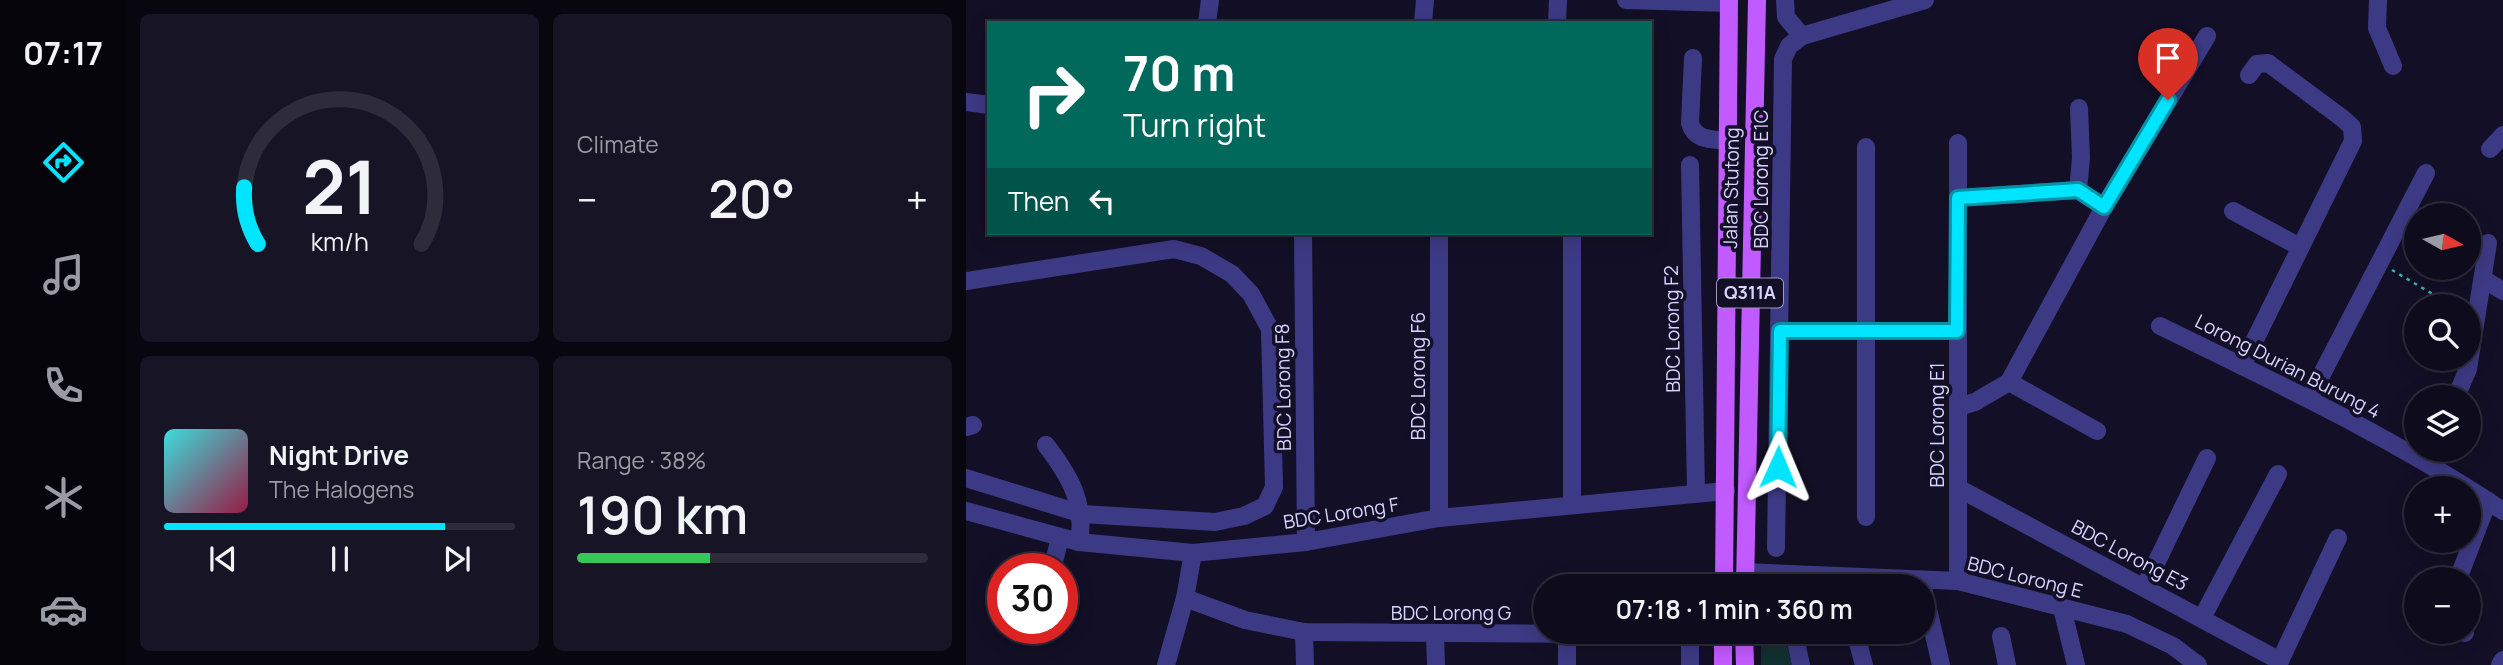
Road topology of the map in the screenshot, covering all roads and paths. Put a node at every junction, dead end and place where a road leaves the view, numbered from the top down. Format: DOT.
graph roads {
  1 [pos="1210,0"];
  2 [pos="1425,0"];
  3 [pos="1558,0"];
  4 [pos="1626,0"];
  5 [pos="1757,0"];
  6 [pos="1785,0"];
  7 [pos="1925,0"];
  8 [pos="2378,0"];
  9 [pos="1690,1"];
  10 [pos="1729,1"];
  11 [pos="1207,21"];
  12 [pos="1423,21"];
  13 [pos="1557,21"];
  14 [pos="1802,36"];
  15 [pos="2207,36"];
  16 [pos="1693,58"];
  17 [pos="2393,66"];
  18 [pos="2249,75"];
  19 [pos="966,102"];
  20 [pos="987,105"];
  21 [pos="2079,108"];
  22 [pos="2503,135"];
  23 [pos="1728,141"];
  24 [pos="1958,143"];
  25 [pos="1866,147"];
  26 [pos="2490,149"];
  27 [pos="1690,165"];
  28 [pos="2426,173"];
  29 [pos="2078,190"];
  30 [pos="1958,198"];
  31 [pos="2104,207"];
  32 [pos="2233,211"];
  33 [pos="1303,235"];
  34 [pos="1439,235"];
  35 [pos="1572,235"];
  36 [pos="2488,243"];
  37 [pos="2300,247"];
  38 [pos="2379,263"];
  39 [pos="2483,279"];
  40 [pos="966,281"];
  41 [pos="2503,291"];
  42 [pos="2432,294"];
  43 [pos="2160,326"];
  44 [pos="1780,331"];
  45 [pos="1957,331"];
  46 [pos="1866,332"];
  47 [pos="2242,366"];
  48 [pos="2009,382"];
  49 [pos="2461,385"];
  50 [pos="2310,397"];
  51 [pos="1958,407"];
  52 [pos="2097,431"];
  53 [pos="2404,442"];
  54 [pos="1046,445"];
  55 [pos="2207,457"];
  56 [pos="2440,462"];
  57 [pos="2278,474"];
  58 [pos="966,478"];
  59 [pos="1958,488"];
  60 [pos="1726,491"];
  61 [pos="1696,492"];
  62 [pos="1046,503"];
  63 [pos="1572,504"];
  64 [pos="2496,505"];
  65 [pos="966,511"];
  66 [pos="1082,514"];
  67 [pos="1866,517"];
  68 [pos="1439,518"];
  69 [pos="1040,533"];
  70 [pos="1060,538"];
  71 [pos="2338,538"];
  72 [pos="1079,542"];
  73 [pos="1306,542"];
  74 [pos="1776,548"];
  75 [pos="1056,553"];
  76 [pos="1193,554"];
  77 [pos="2464,567"];
  78 [pos="1724,574"];
  79 [pos="1745,574"];
  80 [pos="1958,581"];
  81 [pos="1935,583"];
  82 [pos="2145,586"];
  83 [pos="1185,598"];
  84 [pos="2062,608"];
  85 [pos="2202,618"];
  86 [pos="1304,632"];
  87 [pos="1435,634"];
  88 [pos="1533,634"];
  89 [pos="2001,636"];
  90 [pos="1935,639"];
  91 [pos="1567,644"];
  92 [pos="1690,644"];
  93 [pos="1725,644"];
  94 [pos="1744,644"];
  95 [pos="1797,644"];
  96 [pos="1858,644"];
  97 [pos="2503,660"];
  98 [pos="2279,663"];
  99 [pos="1166,665"];
  100 [pos="1305,665"];
  101 [pos="1436,665"];
  102 [pos="1567,665"];
  103 [pos="1690,665"];
  104 [pos="1723,665"];
  105 [pos="1745,665"];
  106 [pos="1801,665"];
  107 [pos="1864,665"];
  108 [pos="1941,665"];
  109 [pos="2007,665"];
  110 [pos="2076,665"];
  111 [pos="2198,665"];
  112 [pos="2500,665"];
  1 -- 11 [label="street"];
  2 -- 12 [label="street"];
  3 -- 13 [label="street"];
  4 -- 9 [label="street"];
  5 -- 79 [label="main road, Jalan Stutong / Q311A"];
  6 -- 14 [label="street"];
  7 -- 14 [label="street"];
  8 -- 17 [label="street"];
  9 -- 10 [label="street"];
  10 -- 23 [label="main road, Jalan Stutong"];
  14 -- 44 [label="street, BDC Lorong E1C"];
  15 -- 31 [label="street"];
  16 -- 23 [label="street"];
  18 -- 37 [label="street"];
  19 -- 20 [label="street"];
  21 -- 29 [label="street"];
  22 -- 26 [label="street"];
  23 -- 60 [label="main road, Jalan Stutong"];
  24 -- 30 [label="street, BDC Lorong E1"];
  25 -- 46 [label="street"];
  27 -- 61 [label="street, BDC Lorong F2"];
  28 -- 38 [label="street"];
  29 -- 30 [label="street"];
  29 -- 31 [label="street"];
  30 -- 45 [label="street, BDC Lorong E1"];
  31 -- 48 [label="street"];
  32 -- 37 [label="street"];
  33 -- 73 [label="street, BDC Lorong F8"];
  34 -- 68 [label="street, BDC Lorong F6"];
  35 -- 63 [label="street"];
  36 -- 39 [label="street"];
  37 -- 47 [label="street"];
  38 -- 42 [label="path"];
  38 -- 50 [label="street"];
  39 -- 41 [label="street"];
  39 -- 49 [label="street"];
  40 -- 66 [label="street"];
  43 -- 47 [label="street, Lorong Durian Burung 4"];
  44 -- 46 [label="street"];
  44 -- 74 [label="street, BDC Lorong E1C"];
  45 -- 46 [label="street"];
  45 -- 51 [label="street, BDC Lorong E1"];
  46 -- 67 [label="street"];
  47 -- 50 [label="street, Lorong Durian Burung 4"];
  48 -- 51 [label="street"];
  48 -- 52 [label="street"];
  50 -- 53 [label="street, Lorong Durian Burung 4"];
  51 -- 59 [label="street, BDC Lorong E1"];
  54 -- 66 [label="street"];
  55 -- 82 [label="street"];
  56 -- 64 [label="street, Lorong Durian Burung 4"];
  57 -- 85 [label="street"];
  58 -- 62 [label="street"];
  59 -- 80 [label="street, BDC Lorong E1"];
  59 -- 82 [label="street, BDC Lorong E3"];
  60 -- 61 [label="street, BDC Lorong F"];
  60 -- 78 [label="main road, Jalan Stutong"];
  61 -- 63 [label="street, BDC Lorong F"];
  62 -- 66 [label="street"];
  62 -- 69 [label="street"];
  63 -- 68 [label="street, BDC Lorong F"];
  64 -- 77 [label="street"];
  65 -- 69 [label="street, BDC Lorong F"];
  66 -- 72 [label="street"];
  68 -- 73 [label="street, BDC Lorong F"];
  69 -- 70 [label="street, BDC Lorong F"];
  70 -- 72 [label="street, BDC Lorong F"];
  70 -- 75 [label="street"];
  71 -- 98 [label="street"];
  72 -- 76 [label="street, BDC Lorong F"];
  73 -- 76 [label="street, BDC Lorong F"];
  76 -- 83 [label="street"];
  80 -- 81 [label="street, BDC Lorong E"];
  80 -- 84 [label="street, BDC Lorong E"];
  82 -- 85 [label="street, BDC Lorong E3"];
  83 -- 86 [label="street, BDC Lorong G"];
  83 -- 99 [label="street"];
  84 -- 110 [label="street"];
  84 -- 111 [label="street, BDC Lorong E"];
  85 -- 98 [label="street, BDC Lorong E3"];
  86 -- 87 [label="street, BDC Lorong G"];
  86 -- 100 [label="street"];
  87 -- 88 [label="street, BDC Lorong G"];
  87 -- 101 [label="street"];
  89 -- 109 [label="street"];
  90 -- 108 [label="street"];
  91 -- 102 [label="street"];
  92 -- 103 [label="street"];
  93 -- 104 [label="main road"];
  94 -- 105 [label="main road"];
  95 -- 106 [label="street"];
  96 -- 107 [label="street"];
  97 -- 112 [label="street"];
}
